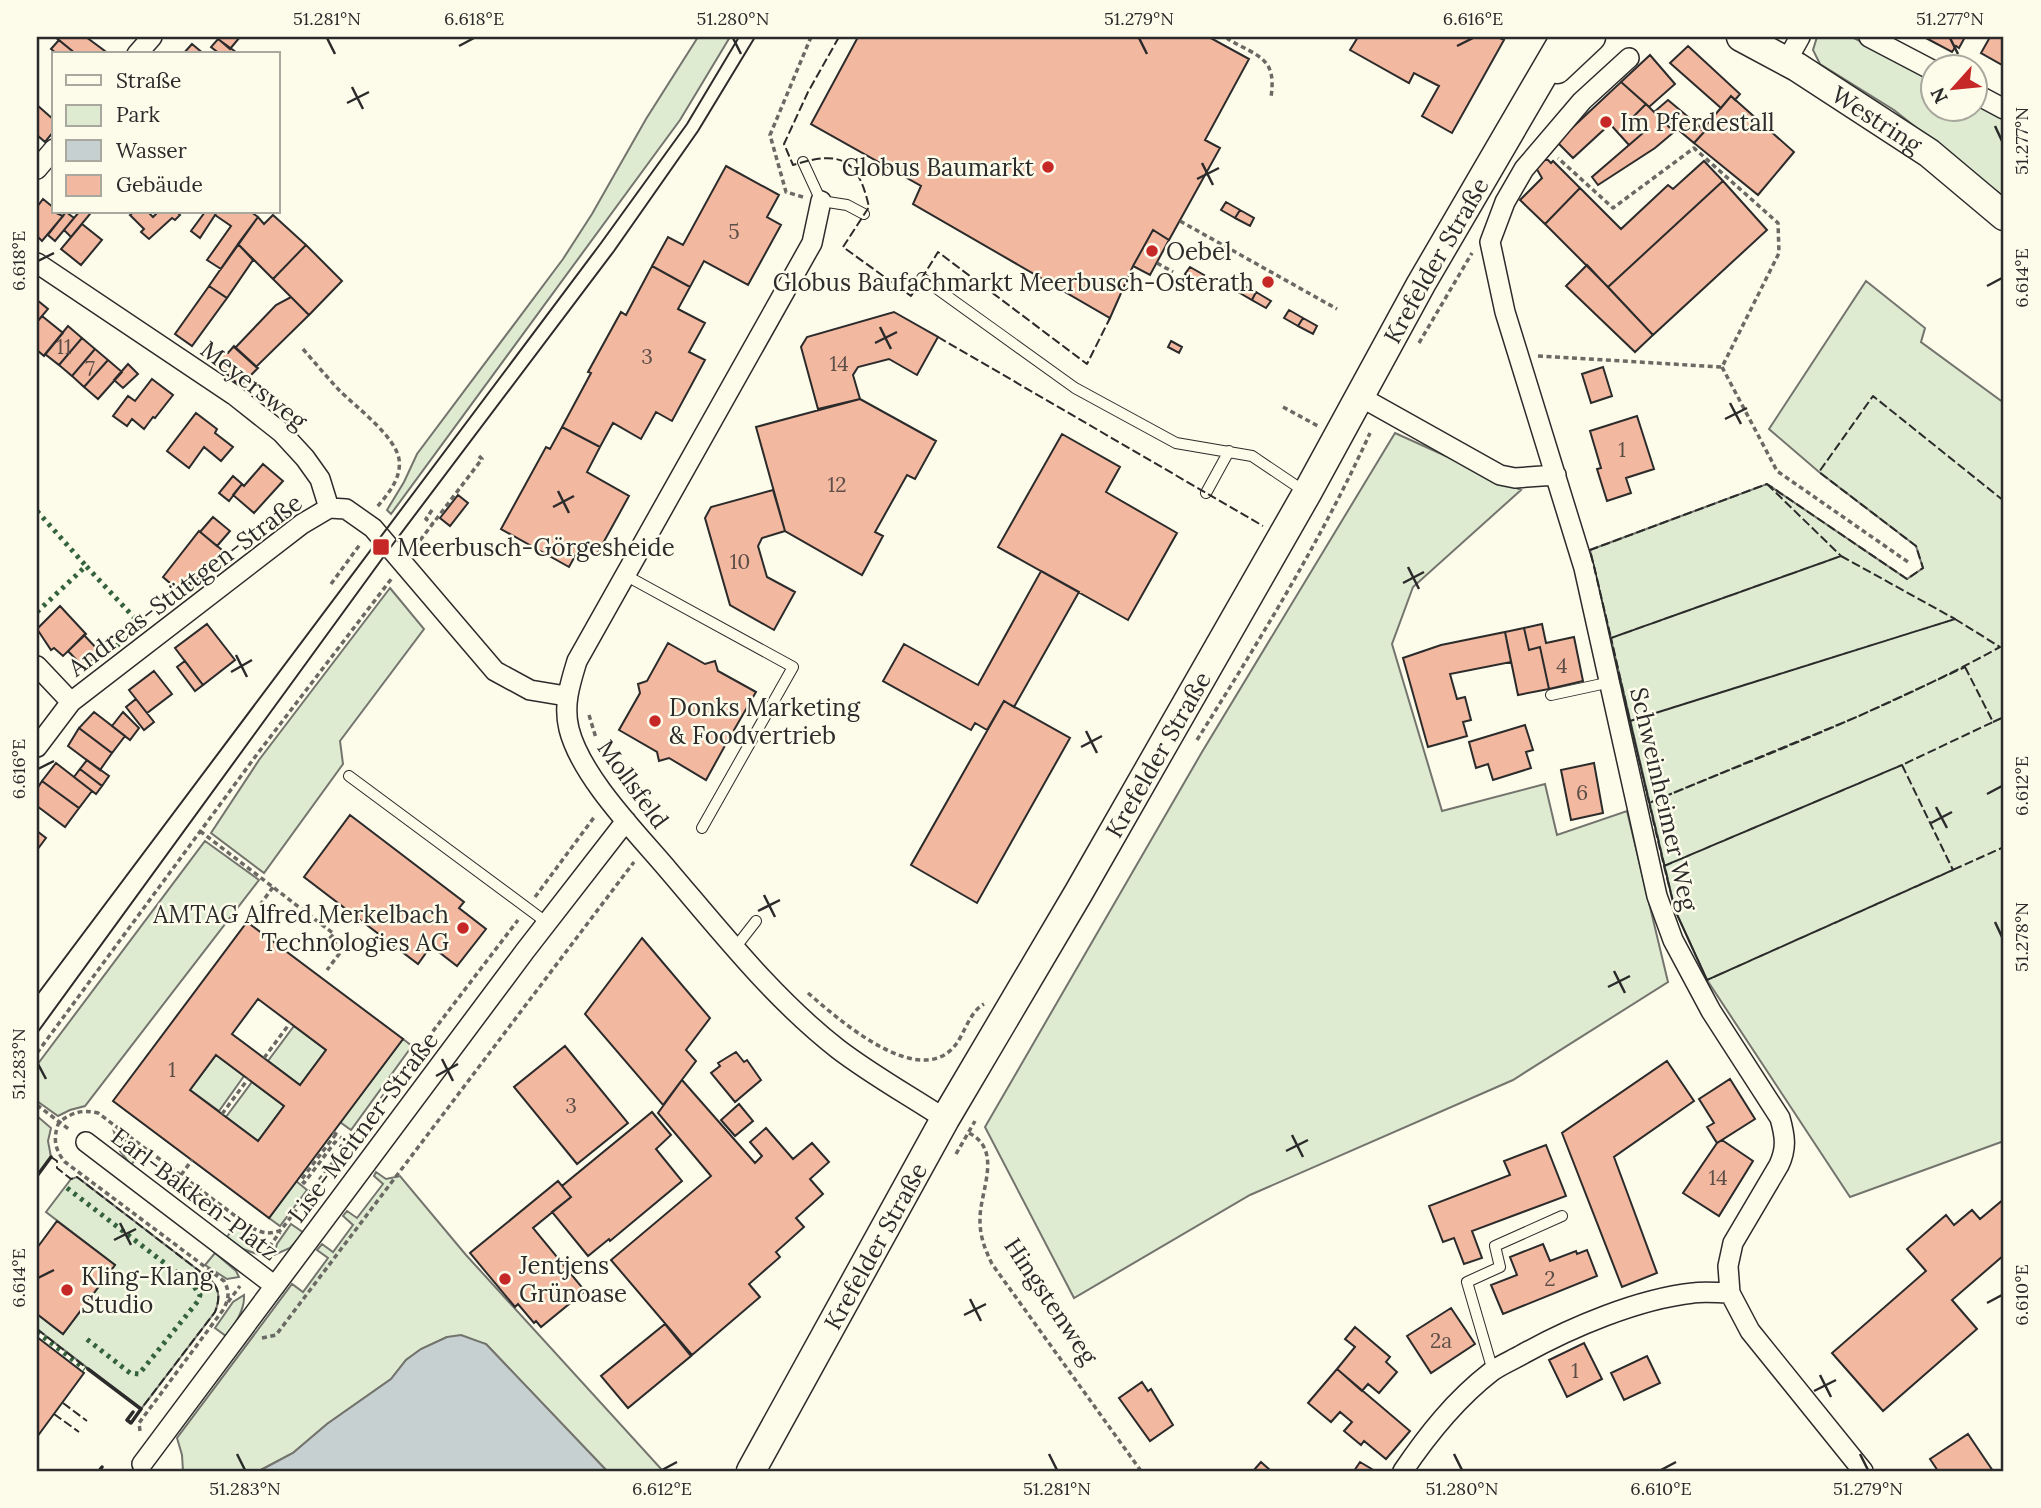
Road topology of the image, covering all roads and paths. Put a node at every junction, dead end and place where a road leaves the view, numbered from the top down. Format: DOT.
graph roads {
  1 [pos="152,37"];
  2 [pos="811,37"];
  3 [pos="1228,37"];
  4 [pos="1565,37"];
  5 [pos="1591,37"];
  6 [pos="1741,37"];
  7 [pos="1800,37"];
  8 [pos="1869,37"];
  9 [pos="139,52"];
  10 [pos="1629,58"];
  11 [pos="1786,62"];
  12 [pos="1918,63"];
  13 [pos="1535,90"];
  14 [pos="1271,97"];
  15 [pos="1988,100"];
  16 [pos="2004,109"];
  17 [pos="1544,145"];
  18 [pos="52,151"];
  19 [pos="803,162"];
  20 [pos="37,169"];
  21 [pos="821,201"];
  22 [pos="864,214"];
  23 [pos="2004,216"];
  24 [pos="1180,221"];
  25 [pos="37,263"];
  26 [pos="1157,263"];
  27 [pos="1173,272"];
  28 [pos="922,278"];
  29 [pos="1337,309"];
  30 [pos="303,349"];
  31 [pos="1519,355"];
  32 [pos="1722,367"];
  33 [pos="1359,396"];
  34 [pos="1229,451"];
  35 [pos="479,456"];
  36 [pos="1556,475"];
  37 [pos="1206,493"];
  38 [pos="1307,493"];
  39 [pos="329,508"];
  40 [pos="432,510"];
  41 [pos="369,524"];
  42 [pos="433,524"];
  43 [pos="1908,562"];
  44 [pos="402,564"];
  45 [pos="625,575"];
  46 [pos="331,584"];
  47 [pos="37,666"];
  48 [pos="1611,682"];
  49 [pos="567,693"];
  50 [pos="1551,695"];
  51 [pos="71,702"];
  52 [pos="599,746"];
  53 [pos="37,747"];
  54 [pos="349,776"];
  55 [pos="626,821"];
  56 [pos="702,828"];
  57 [pos="200,831"];
  58 [pos="647,845"];
  59 [pos="273,887"];
  60 [pos="260,905"];
  61 [pos="756,921"];
  62 [pos="546,922"];
  63 [pos="735,948"];
  64 [pos="327,970"];
  65 [pos="807,992"];
  66 [pos="455,1002"];
  67 [pos="1005,1014"];
  68 [pos="290,1023"];
  69 [pos="37,1053"];
  70 [pos="264,1058"];
  71 [pos="248,1079"];
  72 [pos="37,1105"];
  73 [pos="222,1114"];
  74 [pos="945,1119"];
  75 [pos="86,1142"];
  76 [pos="344,1148"];
  77 [pos="192,1160"];
  78 [pos="181,1175"];
  79 [pos="1562,1216"];
  80 [pos="275,1286"];
  81 [pos="1730,1293"];
  82 [pos="232,1343"];
  83 [pos="1493,1371"];
  84 [pos="142,1464"];
  85 [pos="751,1471"];
  86 [pos="1141,1471"];
  87 [pos="1403,1471"];
  88 [pos="1863,1471"];
  1 -- 9 [label="street"];
  2 -- 21 [label="path"];
  3 -- 14 [label="path"];
  4 -- 13 [label="main road, Krefelder Straße"];
  5 -- 13 [label="main road"];
  6 -- 11 [label="main road, Westring"];
  7 -- 11 [label="street"];
  8 -- 12 [label="street"];
  10 -- 17 [label="street, Schweinheimer Weg"];
  11 -- 23 [label="main road, Westring"];
  13 -- 33 [label="main road, Krefelder Straße"];
  15 -- 16 [label="street"];
  17 -- 31 [label="street, Schweinheimer Weg"];
  17 -- 32 [label="path"];
  18 -- 20 [label="street"];
  19 -- 21 [label="lane"];
  21 -- 22 [label="lane"];
  21 -- 45 [label="street, Mollsfeld"];
  24 -- 29 [label="path"];
  25 -- 39 [label="street, Meyersweg"];
  26 -- 27 [label="path"];
  28 -- 34 [label="lane"];
  30 -- 41 [label="path"];
  31 -- 32 [label="path"];
  31 -- 36 [label="street, Schweinheimer Weg"];
  32 -- 43 [label="path"];
  33 -- 36 [label="street"];
  33 -- 38 [label="main road, Krefelder Straße"];
  34 -- 37 [label="lane"];
  34 -- 38 [label="lane"];
  35 -- 42 [label="path"];
  36 -- 48 [label="street, Schweinheimer Weg"];
  38 -- 67 [label="main road, Krefelder Straße"];
  39 -- 41 [label="street"];
  39 -- 51 [label="street, Andreas-Stüttgen-Straße"];
  40 -- 42 [label="path"];
  41 -- 44 [label="street"];
  41 -- 46 [label="path"];
  42 -- 44 [label="path"];
  44 -- 49 [label="street"];
  44 -- 57 [label="path"];
  45 -- 49 [label="street, Mollsfeld"];
  45 -- 56 [label="lane"];
  47 -- 51 [label="street, Andreas-Stüttgen-Straße"];
  48 -- 50 [label="lane"];
  48 -- 81 [label="street, Schweinheimer Weg"];
  49 -- 52 [label="path"];
  49 -- 55 [label="street, Mollsfeld"];
  51 -- 53 [label="street, Andreas-Stüttgen-Straße"];
  54 -- 62 [label="lane"];
  55 -- 58 [label="street, Mollsfeld"];
  55 -- 62 [label="street, Lise-Meitner-Straße"];
  57 -- 59 [label="path"];
  57 -- 69 [label="path"];
  58 -- 63 [label="street, Mollsfeld"];
  58 -- 82 [label="path"];
  59 -- 60 [label="path"];
  59 -- 64 [label="path"];
  61 -- 63 [label="lane"];
  62 -- 80 [label="street, Lise-Meitner-Straße"];
  63 -- 74 [label="street, Mollsfeld"];
  65 -- 67 [label="path"];
  66 -- 76 [label="path"];
  67 -- 74 [label="main road, Krefelder Straße"];
  68 -- 70 [label="path"];
  71 -- 73 [label="path"];
  72 -- 75 [label="path"];
  74 -- 85 [label="main road, Krefelder Straße"];
  74 -- 86 [label="path, Hingstenweg"];
  75 -- 80 [label="street, Earl-Bakken-Platz"];
  77 -- 78 [label="path"];
  79 -- 83 [label="lane"];
  80 -- 82 [label="street, Lise-Meitner-Straße"];
  81 -- 83 [label="street"];
  81 -- 88 [label="street, Schweinheimer Weg"];
  82 -- 84 [label="street, Lise-Meitner-Straße"];
  83 -- 87 [label="street"];
}
